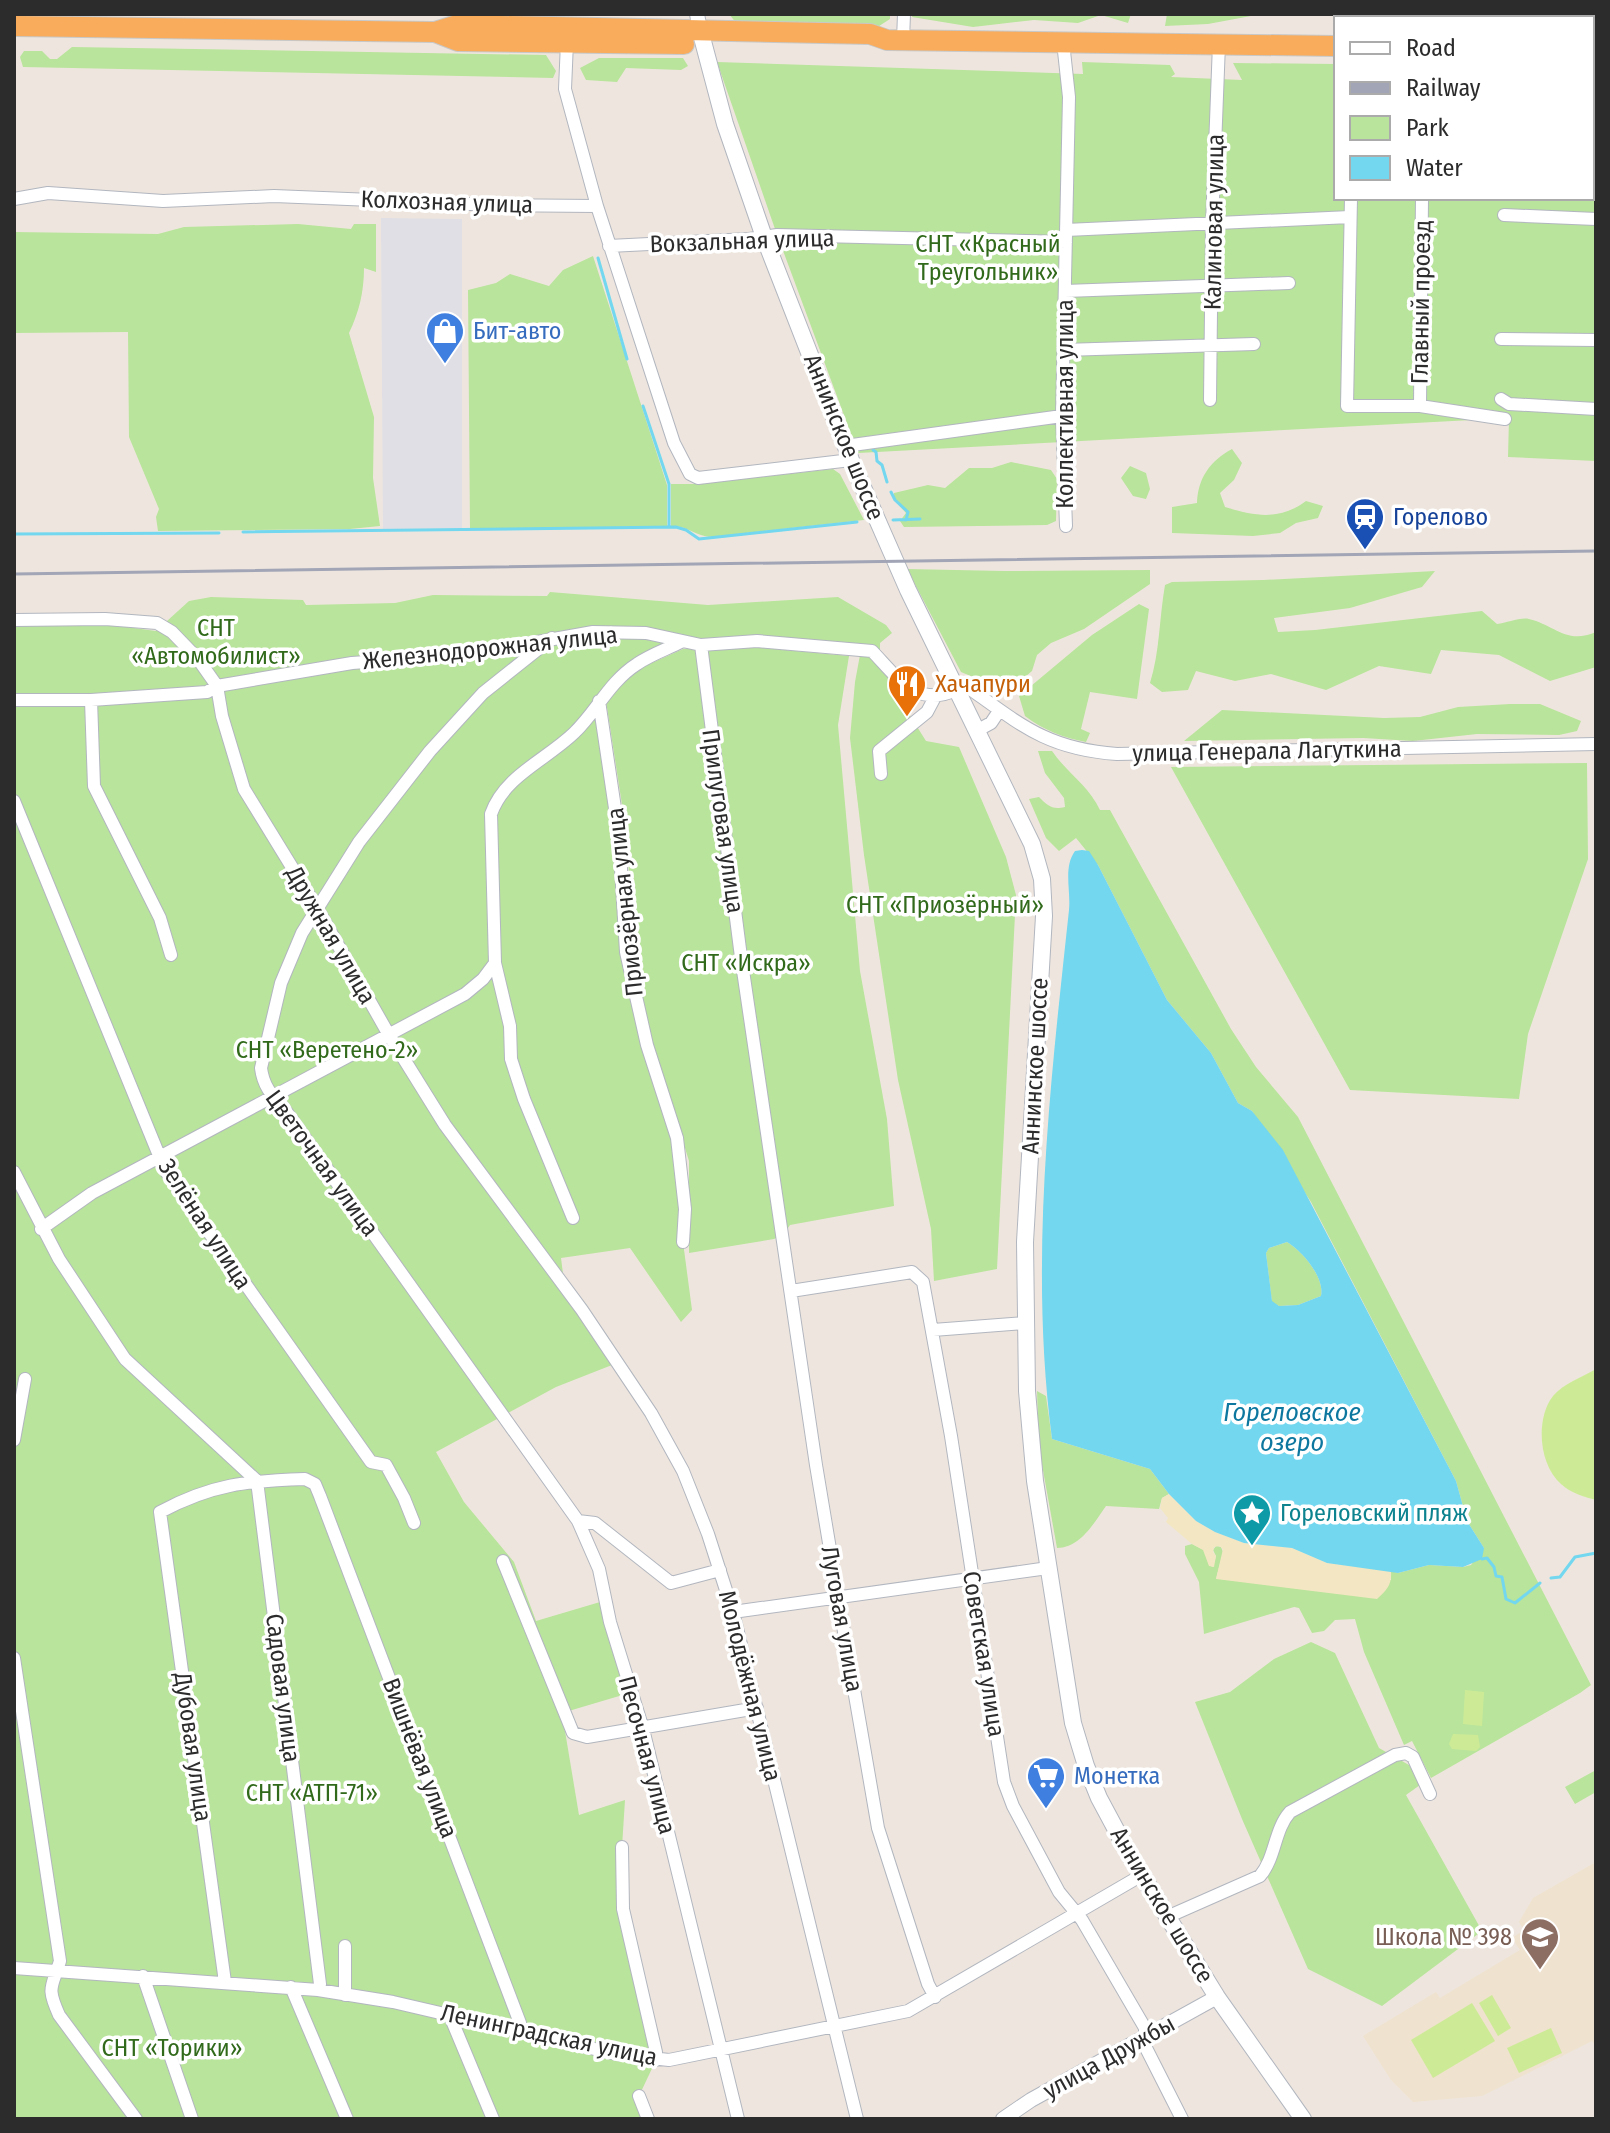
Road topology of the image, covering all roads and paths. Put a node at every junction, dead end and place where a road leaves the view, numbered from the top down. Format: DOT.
graph roads {
  1 [pos="904,14"];
  2 [pos="14,26"];
  3 [pos="700,29"];
  4 [pos="435,32"];
  5 [pos="895,40"];
  6 [pos="567,42"];
  7 [pos="1063,42"];
  8 [pos="1219,44"];
  9 [pos="1334,46"];
  10 [pos="14,199"];
  11 [pos="1351,200"];
  12 [pos="1422,200"];
  13 [pos="597,206"];
  14 [pos="1504,215"];
  15 [pos="1350,217"];
  16 [pos="1596,219"];
  17 [pos="1212,224"];
  18 [pos="1066,236"];
  19 [pos="764,237"];
  20 [pos="609,246"];
  21 [pos="1213,283"];
  22 [pos="1289,283"];
  23 [pos="1065,291"];
  24 [pos="1501,339"];
  25 [pos="1596,340"];
  26 [pos="1254,344"];
  27 [pos="1211,345"];
  28 [pos="1064,350"];
  29 [pos="1501,399"];
  30 [pos="1210,400"];
  31 [pos="1420,406"];
  32 [pos="1596,409"];
  33 [pos="1062,416"];
  34 [pos="1505,419"];
  35 [pos="848,453"];
  36 [pos="1066,526"];
  37 [pos="14,620"];
  38 [pos="552,638"];
  39 [pos="681,642"];
  40 [pos="701,645"];
  41 [pos="217,686"];
  42 [pos="957,688"];
  43 [pos="935,697"];
  44 [pos="14,700"];
  45 [pos="91,700"];
  46 [pos="599,701"];
  47 [pos="999,711"];
  48 [pos="978,730"];
  49 [pos="1596,744"];
  50 [pos="881,774"];
  51 [pos="14,801"];
  52 [pos="317,908"];
  53 [pos="171,955"];
  54 [pos="495,963"];
  55 [pos="389,1035"];
  56 [pos="272,1096"];
  57 [pos="159,1156"];
  58 [pos="14,1172"];
  59 [pos="573,1218"];
  60 [pos="41,1229"];
  61 [pos="784,1234"];
  62 [pos="683,1242"];
  63 [pos="563,1286"];
  64 [pos="791,1291"];
  65 [pos="1026,1323"];
  66 [pos="933,1330"];
  67 [pos="25,1379"];
  68 [pos="503,1413"];
  69 [pos="14,1440"];
  70 [pos="252,1477"];
  71 [pos="578,1521"];
  72 [pos="414,1523"];
  73 [pos="503,1561"];
  74 [pos="1048,1568"];
  75 [pos="720,1570"];
  76 [pos="972,1578"];
  77 [pos="838,1597"];
  78 [pos="733,1612"];
  79 [pos="14,1658"];
  80 [pos="757,1708"];
  81 [pos="643,1729"];
  82 [pos="1430,1794"];
  83 [pos="622,1847"];
  84 [pos="1142,1875"];
  85 [pos="1078,1914"];
  86 [pos="1167,1917"];
  87 [pos="345,1946"];
  88 [pos="14,1968"];
  89 [pos="58,1970"];
  90 [pos="143,1976"];
  91 [pos="225,1982"];
  92 [pos="291,1987"];
  93 [pos="318,1990"];
  94 [pos="345,1995"];
  95 [pos="935,1997"];
  96 [pos="1217,1997"];
  97 [pos="450,2016"];
  98 [pos="834,2026"];
  99 [pos="522,2033"];
  100 [pos="1146,2037"];
  101 [pos="721,2049"];
  102 [pos="656,2060"];
  103 [pos="639,2096"];
  104 [pos="136,2119"];
  105 [pos="192,2119"];
  106 [pos="347,2119"];
  107 [pos="493,2119"];
  108 [pos="648,2119"];
  109 [pos="738,2119"];
  110 [pos="857,2119"];
  111 [pos="1003,2119"];
  112 [pos="1182,2119"];
  113 [pos="1303,2119"];
  1 -- 5 [label="street"];
  2 -- 4 [label="highway"];
  3 -- 4 [label="highway"];
  3 -- 5 [label="highway"];
  3 -- 6 [label="highway"];
  3 -- 19 [label="main road, Аннинское шоссе"];
  4 -- 6 [label="highway"];
  5 -- 7 [label="highway"];
  6 -- 13 [label="street"];
  7 -- 8 [label="highway"];
  7 -- 18 [label="street, Коллективная улица"];
  8 -- 9 [label="highway"];
  8 -- 17 [label="street, Калиновая улица"];
  10 -- 13 [label="street, Колхозная улица"];
  11 -- 15 [label="street"];
  12 -- 31 [label="street, Главный проезд"];
  13 -- 20 [label="street"];
  14 -- 16 [label="street"];
  15 -- 17 [label="street, Вокзальная улица"];
  15 -- 31 [label="street"];
  17 -- 18 [label="street, Вокзальная улица"];
  17 -- 21 [label="street, Калиновая улица"];
  18 -- 19 [label="street, Вокзальная улица"];
  18 -- 23 [label="street, Коллективная улица"];
  19 -- 20 [label="street, Вокзальная улица"];
  19 -- 35 [label="main road, Аннинское шоссе"];
  20 -- 35 [label="street"];
  21 -- 22 [label="street"];
  21 -- 23 [label="street"];
  21 -- 27 [label="street, Калиновая улица"];
  23 -- 28 [label="street, Коллективная улица"];
  24 -- 25 [label="street"];
  26 -- 27 [label="street"];
  27 -- 28 [label="street"];
  27 -- 30 [label="street, Калиновая улица"];
  28 -- 33 [label="street, Коллективная улица"];
  29 -- 32 [label="street"];
  31 -- 34 [label="street"];
  33 -- 35 [label="street"];
  33 -- 36 [label="street, Коллективная улица"];
  35 -- 42 [label="main road, Аннинское шоссе"];
  37 -- 41 [label="street"];
  38 -- 39 [label="street, Железнодорожная улица"];
  38 -- 41 [label="street, Железнодорожная улица"];
  38 -- 52 [label="street, Цветочная улица"];
  39 -- 40 [label="street, Железнодорожная улица"];
  39 -- 46 [label="street"];
  40 -- 43 [label="street, Железнодорожная улица"];
  40 -- 61 [label="street, Прилуговая улица"];
  41 -- 45 [label="street, Железнодорожная улица"];
  41 -- 52 [label="street, Дружная улица"];
  42 -- 43 [label="street"];
  42 -- 47 [label="street, улица Генерала Лагуткина"];
  42 -- 48 [label="main road, Аннинское шоссе"];
  43 -- 50 [label="street"];
  44 -- 45 [label="street, Железнодорожная улица"];
  45 -- 53 [label="street"];
  46 -- 54 [label="street"];
  46 -- 62 [label="street, Приозёрная улица"];
  47 -- 48 [label="street"];
  47 -- 49 [label="street, улица Генерала Лагуткина"];
  48 -- 65 [label="main road, Аннинское шоссе"];
  51 -- 57 [label="street, Зелёная улица"];
  52 -- 55 [label="street, Дружная улица"];
  52 -- 56 [label="street, Цветочная улица"];
  54 -- 55 [label="street"];
  54 -- 59 [label="street"];
  55 -- 56 [label="street"];
  55 -- 63 [label="street, Дружная улица"];
  56 -- 57 [label="street"];
  56 -- 68 [label="street, Цветочная улица"];
  57 -- 60 [label="street"];
  57 -- 72 [label="street, Зелёная улица"];
  58 -- 60 [label="street"];
  60 -- 70 [label="street"];
  61 -- 64 [label="street, Луговая улица"];
  63 -- 75 [label="street, Молодёжная улица"];
  64 -- 66 [label="street, Советская улица"];
  64 -- 77 [label="street, Луговая улица"];
  65 -- 66 [label="street"];
  65 -- 74 [label="main road, Аннинское шоссе"];
  66 -- 76 [label="street, Советская улица"];
  67 -- 69 [label="street"];
  68 -- 71 [label="street, Песочная улица"];
  70 -- 91 [label="street, Дубовая улица"];
  70 -- 93 [label="street, Садовая улица"];
  70 -- 99 [label="street, Вишнёвая улица"];
  71 -- 75 [label="street"];
  71 -- 81 [label="street, Песочная улица"];
  73 -- 81 [label="street"];
  74 -- 76 [label="street"];
  74 -- 84 [label="main road, Аннинское шоссе"];
  75 -- 78 [label="street, Молодёжная улица"];
  76 -- 77 [label="street"];
  76 -- 85 [label="street, Советская улица"];
  77 -- 78 [label="street"];
  77 -- 95 [label="street, Луговая улица"];
  78 -- 80 [label="street, Молодёжная улица"];
  79 -- 89 [label="street"];
  80 -- 81 [label="street"];
  80 -- 98 [label="street, Молодёжная улица"];
  81 -- 101 [label="street, Песочная улица"];
  82 -- 86 [label="street"];
  83 -- 102 [label="street"];
  84 -- 85 [label="street, Ленинградская улица"];
  84 -- 86 [label="main road, Аннинское шоссе"];
  85 -- 95 [label="street, Ленинградская улица"];
  85 -- 100 [label="street, Советская улица"];
  86 -- 96 [label="main road, Аннинское шоссе"];
  87 -- 94 [label="street"];
  88 -- 89 [label="street, Ленинградская улица"];
  89 -- 90 [label="street, Ленинградская улица"];
  89 -- 104 [label="street"];
  90 -- 91 [label="street, Ленинградская улица"];
  90 -- 105 [label="street"];
  91 -- 92 [label="street, Ленинградская улица"];
  92 -- 93 [label="street, Ленинградская улица"];
  92 -- 106 [label="street"];
  93 -- 94 [label="street, Ленинградская улица"];
  94 -- 97 [label="street, Ленинградская улица"];
  95 -- 98 [label="street, Ленинградская улица"];
  96 -- 100 [label="street, улица Дружбы"];
  96 -- 113 [label="main road, Аннинское шоссе"];
  97 -- 99 [label="street, Ленинградская улица"];
  97 -- 107 [label="street"];
  98 -- 101 [label="street, Ленинградская улица"];
  98 -- 110 [label="street, Молодёжная улица"];
  99 -- 102 [label="street, Ленинградская улица"];
  100 -- 111 [label="street, улица Дружбы"];
  100 -- 112 [label="street, Советская улица"];
  101 -- 102 [label="street, Ленинградская улица"];
  101 -- 109 [label="street, Песочная улица"];
  103 -- 108 [label="street"];
}
